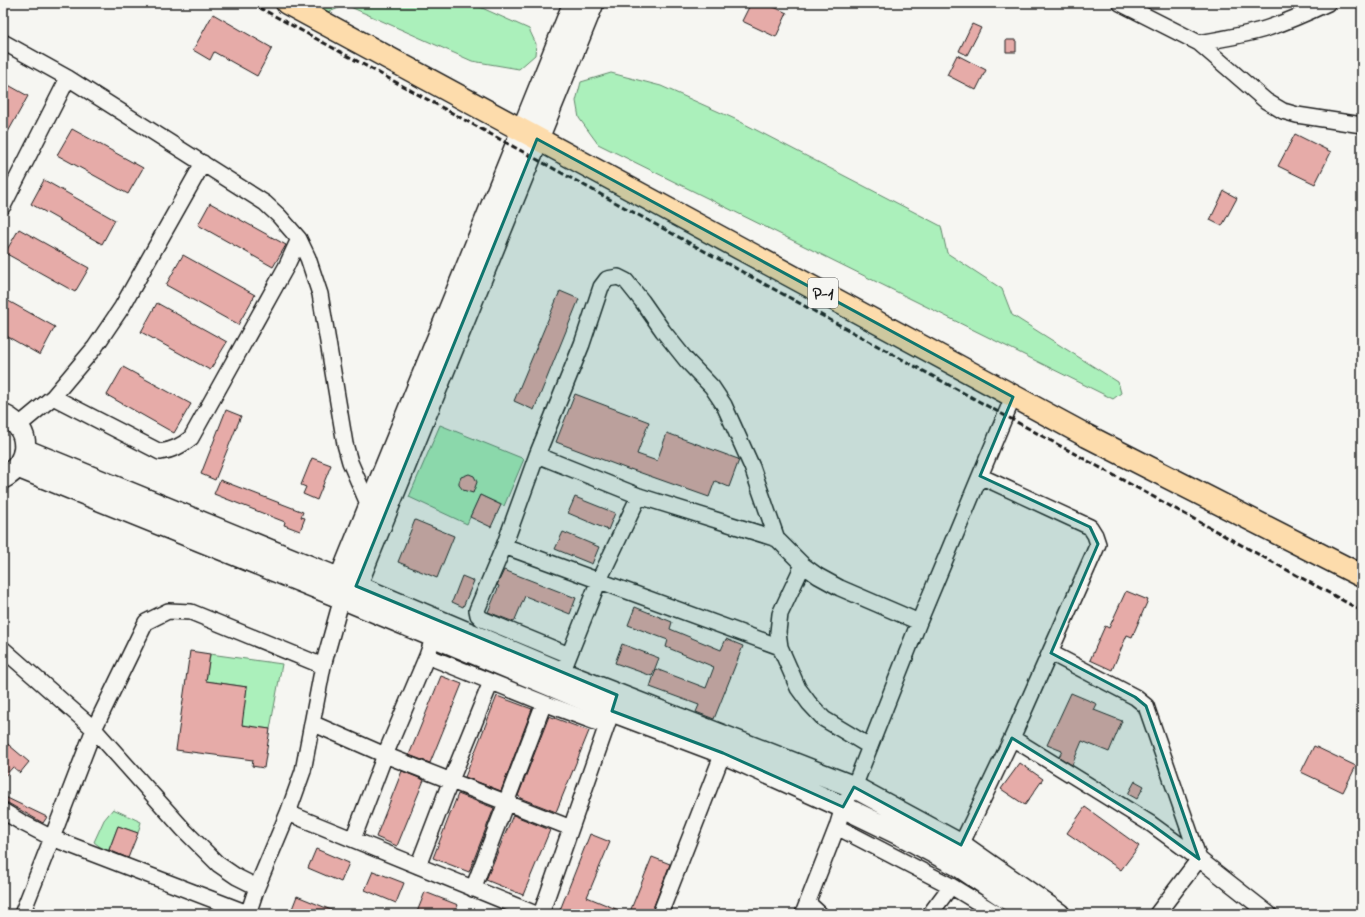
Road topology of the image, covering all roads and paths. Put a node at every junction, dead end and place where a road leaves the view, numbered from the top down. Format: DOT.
graph roads {
  1 [pos="287,3"];
  2 [pos="574,3"];
  3 [pos="592,3"];
  4 [pos="1328,3"];
  5 [pos="1126,5"];
  6 [pos="3,42"];
  7 [pos="1199,43"];
  8 [pos="68,78"];
  9 [pos="1362,125"];
  10 [pos="530,135"];
  11 [pos="203,164"];
  12 [pos="3,206"];
  13 [pos="299,239"];
  14 [pos="52,397"];
  15 [pos="1013,397"];
  16 [pos="11,421"];
  17 [pos="537,455"];
  18 [pos="15,465"];
  19 [pos="980,476"];
  20 [pos="639,496"];
  21 [pos="369,506"];
  22 [pos="777,539"];
  23 [pos="504,546"];
  24 [pos="803,565"];
  25 [pos="1362,576"];
  26 [pos="599,580"];
  27 [pos="346,587"];
  28 [pos="919,622"];
  29 [pos="434,636"];
  30 [pos="780,647"];
  31 [pos="3,649"];
  32 [pos="1050,653"];
  33 [pos="427,656"];
  34 [pos="565,664"];
  35 [pos="323,666"];
  36 [pos="491,682"];
  37 [pos="544,703"];
  38 [pos="612,711"];
  39 [pos="312,723"];
  40 [pos="94,729"];
  41 [pos="1012,738"];
  42 [pos="869,746"];
  43 [pos="723,753"];
  44 [pos="385,755"];
  45 [pos="451,780"];
  46 [pos="854,786"];
  47 [pos="505,802"];
  48 [pos="844,807"];
  49 [pos="3,811"];
  50 [pos="288,813"];
  51 [pos="837,827"];
  52 [pos="571,828"];
  53 [pos="52,838"];
  54 [pos="353,839"];
  55 [pos="961,845"];
  56 [pos="1199,859"];
  57 [pos="418,866"];
  58 [pos="951,886"];
  59 [pos="257,887"];
  60 [pos="473,889"];
  61 [pos="806,909"];
  62 [pos="22,914"];
  63 [pos="249,914"];
  64 [pos="536,914"];
  65 [pos="541,914"];
  66 [pos="660,914"];
  67 [pos="820,914"];
  68 [pos="930,914"];
  69 [pos="997,914"];
  70 [pos="1030,914"];
  71 [pos="1058,914"];
  72 [pos="1157,914"];
  73 [pos="1269,914"];
  1 -- 10 [label="highway, P-1"];
  2 -- 10 [label="main road"];
  3 -- 10 [label="main road"];
  4 -- 7 [label="street"];
  5 -- 7 [label="street"];
  6 -- 8 [label="street"];
  7 -- 9 [label="street"];
  8 -- 11 [label="street"];
  8 -- 12 [label="street"];
  10 -- 15 [label="highway, P-1"];
  10 -- 21 [label="main road"];
  10 -- 27 [label="main road"];
  11 -- 13 [label="street"];
  11 -- 14 [label="street"];
  13 -- 14 [label="street"];
  13 -- 21 [label="street"];
  14 -- 16 [label="street"];
  15 -- 19 [label="street"];
  15 -- 25 [label="highway, P-1"];
  16 -- 18 [label="main road"];
  17 -- 20 [label="street"];
  17 -- 22 [label="street"];
  17 -- 23 [label="street"];
  18 -- 27 [label="main road"];
  19 -- 28 [label="street"];
  19 -- 32 [label="street"];
  20 -- 22 [label="street"];
  20 -- 26 [label="street"];
  21 -- 27 [label="main road"];
  22 -- 24 [label="street"];
  23 -- 26 [label="street"];
  23 -- 34 [label="street"];
  24 -- 28 [label="street"];
  24 -- 30 [label="street"];
  26 -- 30 [label="street"];
  26 -- 34 [label="street"];
  27 -- 29 [label="main road"];
  27 -- 34 [label="main road"];
  27 -- 35 [label="street"];
  28 -- 42 [label="street"];
  29 -- 33 [label="street"];
  29 -- 38 [label="main road"];
  30 -- 42 [label="street"];
  31 -- 40 [label="street"];
  32 -- 41 [label="street"];
  32 -- 56 [label="street"];
  33 -- 36 [label="street"];
  33 -- 44 [label="street"];
  34 -- 38 [label="main road"];
  35 -- 39 [label="street"];
  35 -- 40 [label="street"];
  36 -- 37 [label="street"];
  36 -- 45 [label="street"];
  37 -- 38 [label="street"];
  37 -- 47 [label="street"];
  38 -- 43 [label="main road"];
  38 -- 46 [label="main road"];
  38 -- 52 [label="street"];
  39 -- 44 [label="street"];
  39 -- 50 [label="street"];
  40 -- 53 [label="street"];
  40 -- 59 [label="street"];
  41 -- 55 [label="street"];
  41 -- 56 [label="street"];
  42 -- 46 [label="street"];
  43 -- 48 [label="main road"];
  43 -- 66 [label="street"];
  44 -- 45 [label="street"];
  44 -- 54 [label="street"];
  45 -- 47 [label="street"];
  45 -- 57 [label="street"];
  46 -- 48 [label="street"];
  46 -- 55 [label="main road"];
  47 -- 52 [label="street"];
  47 -- 60 [label="street"];
  48 -- 51 [label="street"];
  48 -- 70 [label="main road"];
  49 -- 53 [label="street"];
  50 -- 54 [label="street"];
  50 -- 59 [label="street"];
  51 -- 58 [label="street"];
  51 -- 61 [label="street"];
  52 -- 65 [label="street"];
  53 -- 62 [label="street"];
  53 -- 63 [label="street"];
  54 -- 57 [label="street"];
  55 -- 71 [label="main road"];
  56 -- 72 [label="street"];
  56 -- 73 [label="street"];
  57 -- 60 [label="street"];
  58 -- 68 [label="street"];
  58 -- 69 [label="street"];
  59 -- 63 [label="street"];
  60 -- 64 [label="street"];
  61 -- 67 [label="street"];
}
